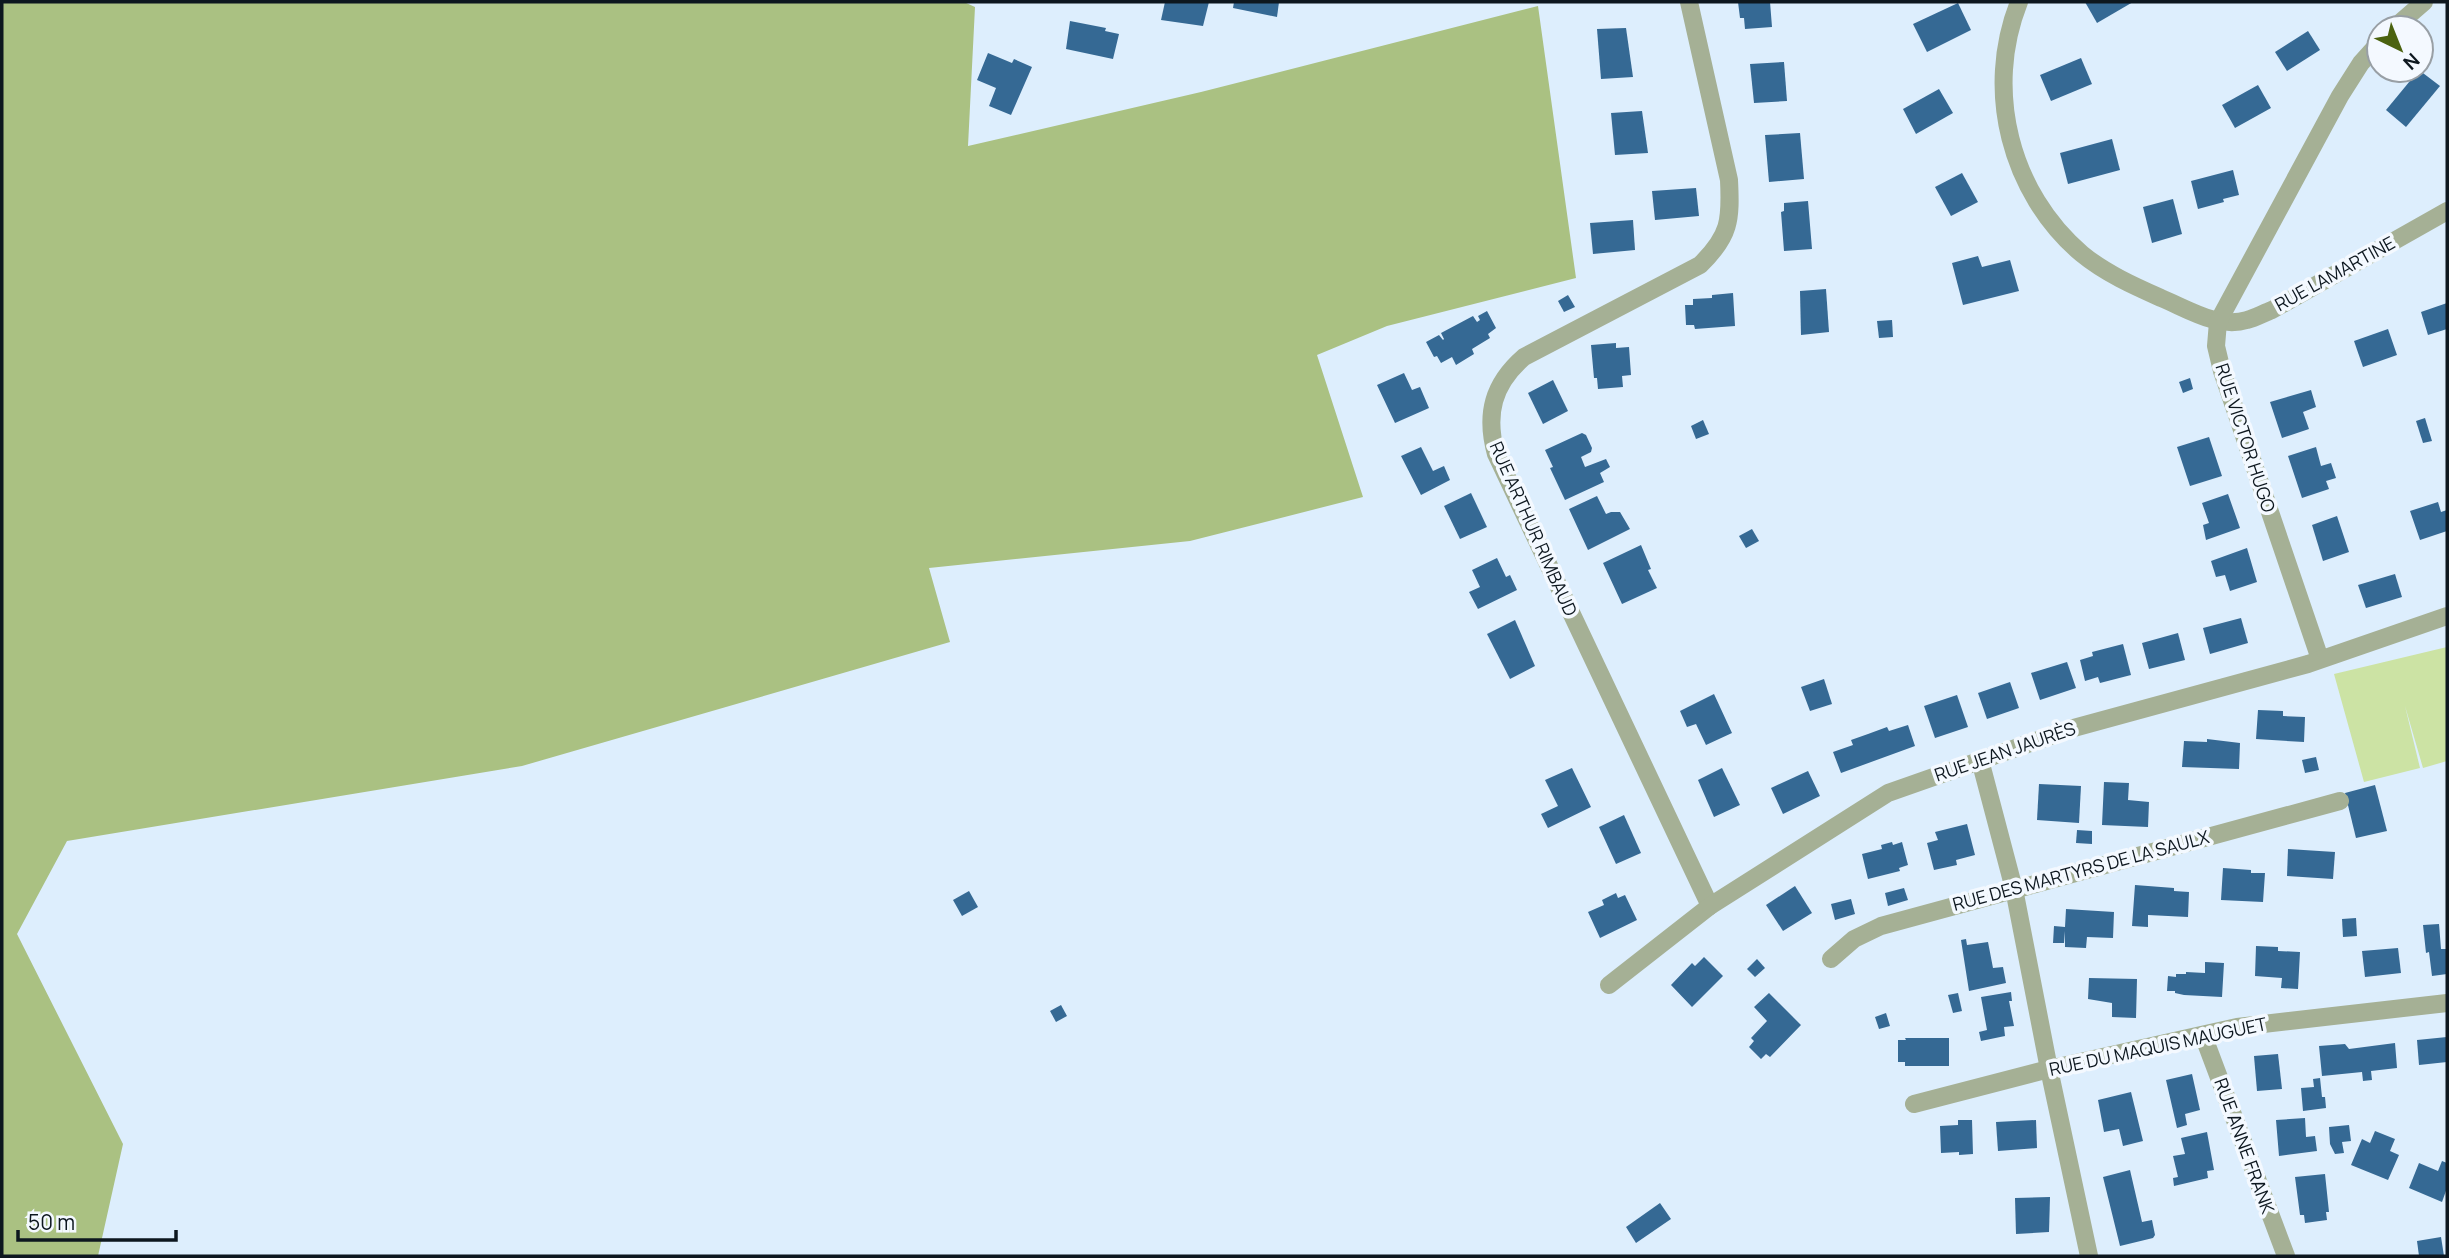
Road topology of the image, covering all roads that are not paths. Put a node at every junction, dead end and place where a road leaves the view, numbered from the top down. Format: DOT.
graph roads {
  1 [pos="1689,2"];
  2 [pos="2019,2"];
  3 [pos="2424,2"];
  4 [pos="2410,14"];
  5 [pos="2365,59"];
  6 [pos="2447,211"];
  7 [pos="2217,322"];
  8 [pos="2447,615"];
  9 [pos="2320,659"];
  10 [pos="1980,760"];
  11 [pos="2340,801"];
  12 [pos="2014,889"];
  13 [pos="1710,906"];
  14 [pos="1831,959"];
  15 [pos="1609,985"];
  16 [pos="2447,1003"];
  17 [pos="2203,1035"];
  18 [pos="2049,1069"];
  19 [pos="1914,1104"];
  20 [pos="2089,1256"];
  21 [pos="2286,1256"];
  1 -- 13 [label="street, RUE ARTHUR RIMBAUD"];
  2 -- 7 [label="street"];
  3 -- 4 [label="street"];
  5 -- 7 [label="street"];
  6 -- 7 [label="street, RUE LAMARTINE"];
  7 -- 9 [label="street, RUE VICTOR HUGO"];
  8 -- 9 [label="street, RUE JEAN JAURÈS"];
  9 -- 10 [label="street, RUE JEAN JAURÈS"];
  10 -- 12 [label="street"];
  10 -- 13 [label="street, RUE JEAN JAURÈS"];
  11 -- 12 [label="street, RUE DES MARTYRS DE LA SAULX"];
  12 -- 14 [label="street, RUE DES MARTYRS DE LA SAULX"];
  12 -- 18 [label="street"];
  13 -- 15 [label="street, RUE JEAN JAURÈS"];
  16 -- 17 [label="street, RUE DU MAQUIS MAUGUET"];
  17 -- 18 [label="street, RUE DU MAQUIS MAUGUET"];
  17 -- 21 [label="street, RUE ANNE FRANK"];
  18 -- 19 [label="street, RUE DU MAQUIS MAUGUET"];
  18 -- 20 [label="street"];
}
